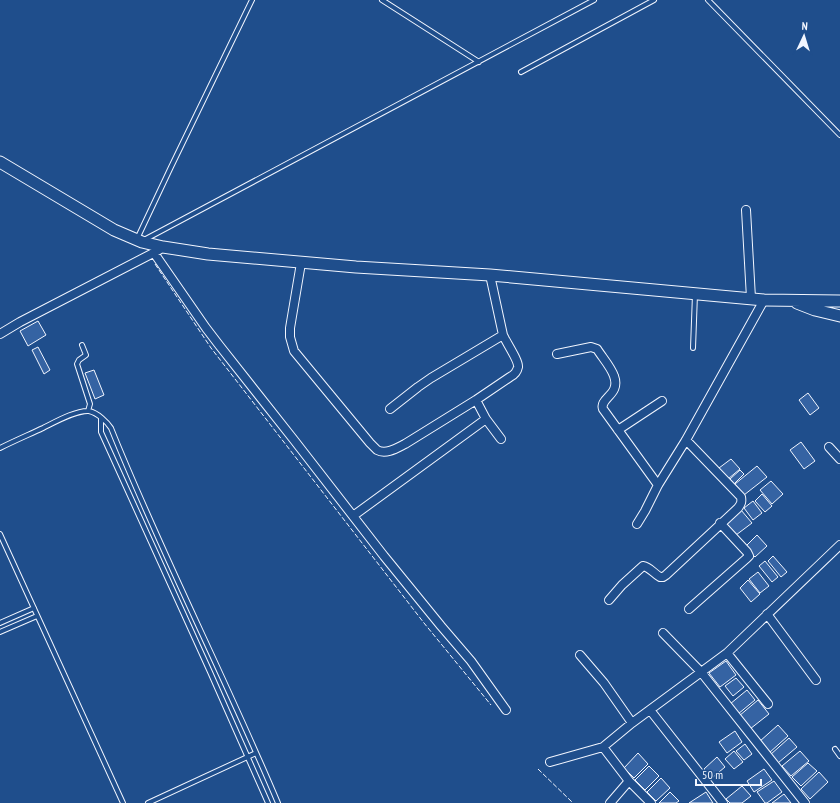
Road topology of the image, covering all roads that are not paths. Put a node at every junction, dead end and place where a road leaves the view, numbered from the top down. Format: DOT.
graph roads {
  1 [pos="252,0"];
  2 [pos="382,0"];
  3 [pos="594,0"];
  4 [pos="654,0"];
  5 [pos="708,0"];
  6 [pos="479,62"];
  7 [pos="521,72"];
  8 [pos="840,135"];
  9 [pos="0,162"];
  10 [pos="746,210"];
  11 [pos="140,241"];
  12 [pos="158,250"];
  13 [pos="301,263"];
  14 [pos="490,275"];
  15 [pos="695,294"];
  16 [pos="751,298"];
  17 [pos="764,300"];
  18 [pos="790,301"];
  19 [pos="840,302"];
  20 [pos="840,316"];
  21 [pos="0,334"];
  22 [pos="503,335"];
  23 [pos="82,345"];
  24 [pos="693,348"];
  25 [pos="557,354"];
  26 [pos="476,400"];
  27 [pos="662,401"];
  28 [pos="390,408"];
  29 [pos="88,411"];
  30 [pos="101,418"];
  31 [pos="486,418"];
  32 [pos="618,430"];
  33 [pos="501,439"];
  34 [pos="686,440"];
  35 [pos="829,447"];
  36 [pos="0,448"];
  37 [pos="840,459"];
  38 [pos="658,485"];
  39 [pos="353,516"];
  40 [pos="720,523"];
  41 [pos="637,524"];
  42 [pos="0,534"];
  43 [pos="840,545"];
  44 [pos="609,600"];
  45 [pos="34,608"];
  46 [pos="689,609"];
  47 [pos="767,614"];
  48 [pos="37,616"];
  49 [pos="0,623"];
  50 [pos="0,632"];
  51 [pos="663,633"];
  52 [pos="727,653"];
  53 [pos="580,655"];
  54 [pos="701,672"];
  55 [pos="816,680"];
  56 [pos="768,704"];
  57 [pos="506,710"];
  58 [pos="650,710"];
  59 [pos="632,723"];
  60 [pos="603,747"];
  61 [pos="835,749"];
  62 [pos="256,753"];
  63 [pos="247,756"];
  64 [pos="840,756"];
  65 [pos="550,762"];
  66 [pos="629,781"];
  67 [pos="123,803"];
  68 [pos="148,803"];
  69 [pos="268,803"];
  70 [pos="278,803"];
  71 [pos="610,803"];
  72 [pos="651,803"];
  73 [pos="723,803"];
  74 [pos="805,803"];
  1 -- 11 [label="lane"];
  2 -- 6 [label="lane"];
  3 -- 6 [label="lane"];
  4 -- 7 [label="lane"];
  5 -- 8 [label="lane"];
  6 -- 11 [label="lane"];
  9 -- 11 [label="main road"];
  10 -- 16 [label="street"];
  11 -- 12 [label="main road"];
  12 -- 13 [label="main road"];
  12 -- 21 [label="street"];
  12 -- 39 [label="street"];
  13 -- 14 [label="main road"];
  13 -- 26 [label="street"];
  14 -- 15 [label="main road"];
  14 -- 22 [label="street"];
  15 -- 16 [label="main road"];
  15 -- 24 [label="lane"];
  16 -- 17 [label="main road"];
  17 -- 18 [label="main road"];
  17 -- 34 [label="street"];
  18 -- 19 [label="main road"];
  18 -- 20 [label="main road"];
  22 -- 26 [label="street"];
  22 -- 28 [label="street"];
  23 -- 29 [label="lane"];
  25 -- 32 [label="street"];
  26 -- 31 [label="street"];
  27 -- 32 [label="street"];
  29 -- 30 [label="lane"];
  29 -- 36 [label="lane"];
  30 -- 62 [label="lane"];
  30 -- 63 [label="lane"];
  31 -- 33 [label="street"];
  31 -- 39 [label="street"];
  32 -- 38 [label="street"];
  34 -- 38 [label="street"];
  34 -- 40 [label="street"];
  35 -- 37 [label="street"];
  38 -- 41 [label="street"];
  39 -- 57 [label="street"];
  40 -- 44 [label="street"];
  40 -- 46 [label="street"];
  42 -- 45 [label="lane"];
  43 -- 47 [label="street"];
  45 -- 48 [label="lane"];
  45 -- 49 [label="lane"];
  47 -- 52 [label="street"];
  47 -- 55 [label="street"];
  48 -- 50 [label="lane"];
  48 -- 67 [label="lane"];
  51 -- 54 [label="street"];
  52 -- 54 [label="street"];
  52 -- 56 [label="street"];
  53 -- 59 [label="street"];
  54 -- 58 [label="street"];
  54 -- 74 [label="street"];
  58 -- 59 [label="street"];
  58 -- 73 [label="street"];
  59 -- 60 [label="street"];
  60 -- 65 [label="street"];
  60 -- 66 [label="street"];
  61 -- 64 [label="lane"];
  62 -- 63 [label="lane"];
  62 -- 70 [label="lane"];
  63 -- 68 [label="lane"];
  63 -- 69 [label="lane"];
  66 -- 71 [label="street"];
  66 -- 72 [label="street"];
}
